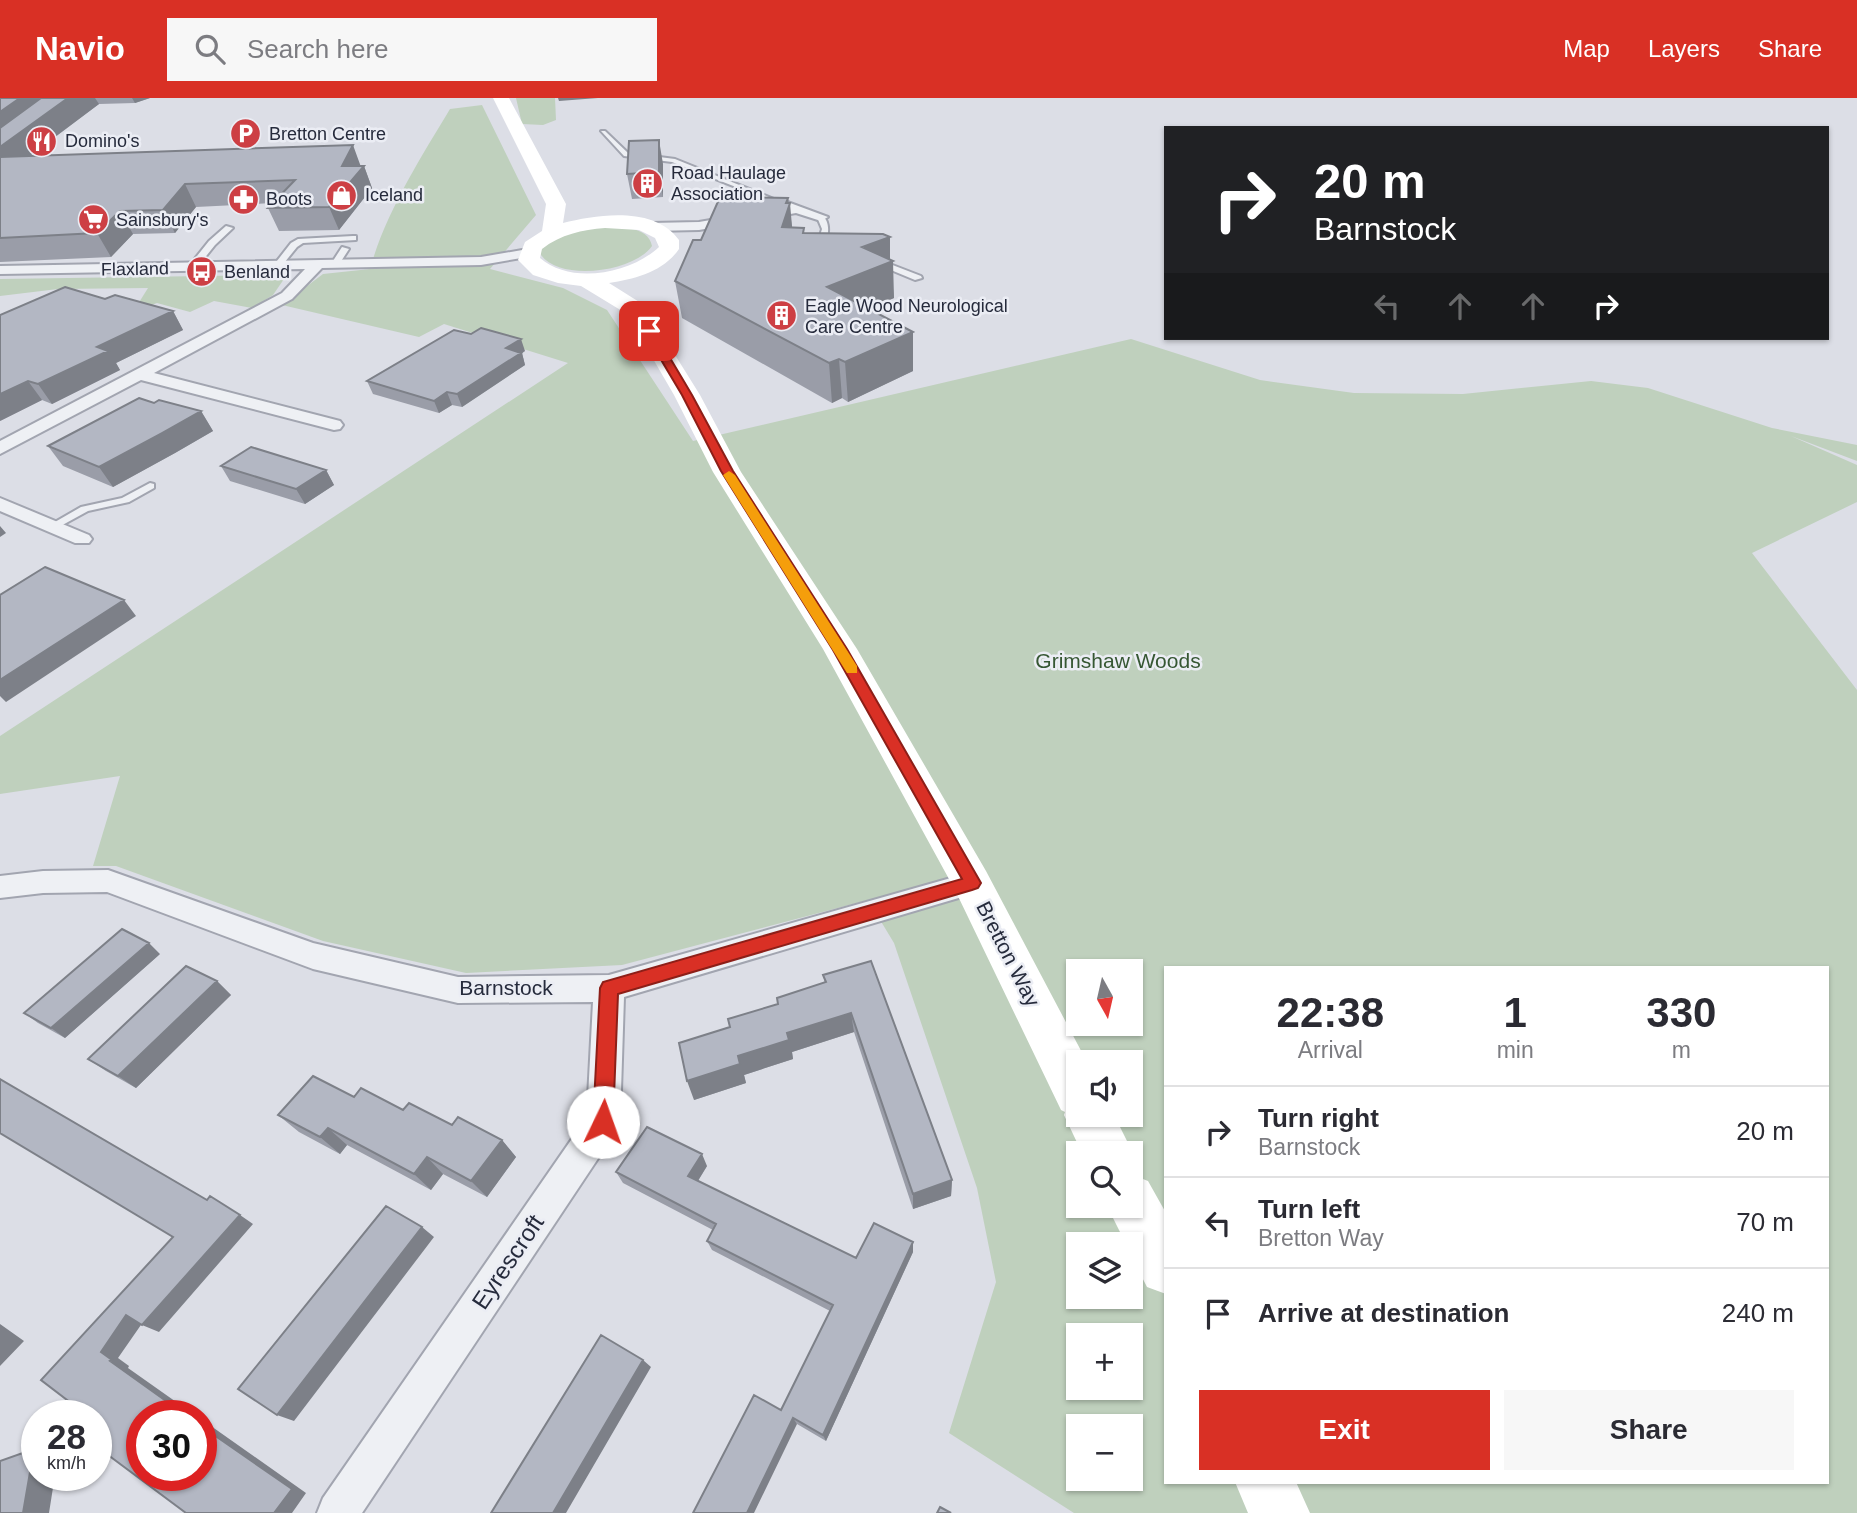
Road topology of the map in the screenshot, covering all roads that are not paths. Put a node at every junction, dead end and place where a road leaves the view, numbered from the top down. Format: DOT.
graph roads {
  1 [pos="500,98"];
  2 [pos="603,132"];
  3 [pos="771,199"];
  4 [pos="556,204"];
  5 [pos="796,209"];
  6 [pos="821,217"];
  7 [pos="613,222"];
  8 [pos="699,226"];
  9 [pos="651,227"];
  10 [pos="229,228"];
  11 [pos="552,233"];
  12 [pos="353,239"];
  13 [pos="847,248"];
  14 [pos="345,250"];
  15 [pos="662,256"];
  16 [pos="870,258"];
  17 [pos="531,260"];
  18 [pos="335,264"];
  19 [pos="317,265"];
  20 [pos="277,266"];
  21 [pos="192,268"];
  22 [pos="0,270"];
  23 [pos="918,278"];
  24 [pos="586,279"];
  25 [pos="636,310"];
  26 [pos="142,375"];
  27 [pos="334,425"];
  28 [pos="0,448"];
  29 [pos="150,486"];
  30 [pos="0,504"];
  31 [pos="53,526"];
  32 [pos="82,539"];
  33 [pos="972,883"];
  34 [pos="0,887"];
  35 [pos="609,988"];
  36 [pos="1066,1070"];
  37 [pos="1140,1218"];
  38 [pos="1164,1264"];
  39 [pos="1266,1484"];
  40 [pos="338,1513"];
  41 [pos="1279,1513"];
  1 -- 4 [label="street"];
  2 -- 3 [label="lane"];
  3 -- 5 [label="street"];
  4 -- 7 [label="street"];
  4 -- 11 [label="street"];
  5 -- 6 [label="street"];
  5 -- 8 [label="street"];
  6 -- 13 [label="lane"];
  7 -- 9 [label="street"];
  7 -- 11 [label="street"];
  8 -- 9 [label="street"];
  8 -- 15 [label="street"];
  9 -- 15 [label="street"];
  10 -- 21 [label="lane"];
  11 -- 17 [label="street"];
  12 -- 20 [label="lane"];
  14 -- 18 [label="lane"];
  15 -- 24 [label="street"];
  15 -- 25 [label="street"];
  16 -- 23 [label="lane"];
  17 -- 18 [label="street, Flaxland"];
  17 -- 24 [label="street"];
  18 -- 19 [label="street, Flaxland"];
  19 -- 20 [label="street, Flaxland"];
  19 -- 26 [label="street"];
  20 -- 21 [label="street, Flaxland"];
  21 -- 22 [label="street, Flaxland"];
  24 -- 25 [label="street, Bretton Way"];
  25 -- 33 [label="street, Bretton Way"];
  26 -- 27 [label="street"];
  26 -- 28 [label="street"];
  29 -- 31 [label="lane"];
  30 -- 31 [label="street"];
  31 -- 32 [label="street"];
  33 -- 35 [label="street, Barnstock"];
  33 -- 36 [label="street, Bretton Way"];
  34 -- 35 [label="street, Barnstock"];
  35 -- 40 [label="street, Eyrescroft"];
  37 -- 38 [label="street"];
  39 -- 41 [label="street"];
}
